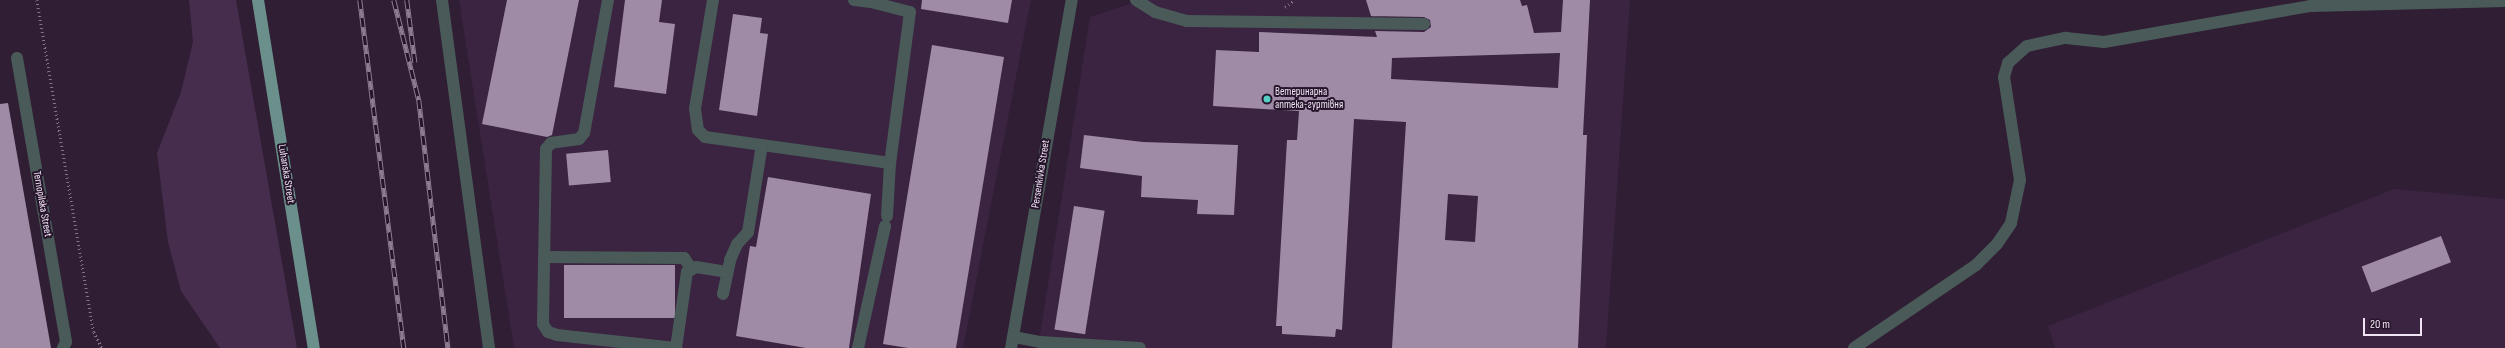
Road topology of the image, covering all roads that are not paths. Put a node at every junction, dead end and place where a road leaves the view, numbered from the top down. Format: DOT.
graph roads {
  1 [pos="258,0"];
  2 [pos="442,0"];
  3 [pos="608,0"];
  4 [pos="713,0"];
  5 [pos="854,0"];
  6 [pos="1136,0"];
  7 [pos="871,1"];
  8 [pos="1071,1"];
  9 [pos="2505,1"];
  10 [pos="1424,24"];
  11 [pos="17,58"];
  12 [pos="762,145"];
  13 [pos="890,163"];
  14 [pos="544,257"];
  15 [pos="692,268"];
  16 [pos="727,272"];
  17 [pos="723,294"];
  18 [pos="1012,342"];
  19 [pos="63,348"];
  20 [pos="314,348"];
  21 [pos="489,348"];
  22 [pos="676,348"];
  23 [pos="858,348"];
  24 [pos="1140,348"];
  25 [pos="1854,348"];
  1 -- 20 [label="main road, Luhanska Street"];
  2 -- 21 [label="street"];
  3 -- 14 [label="street"];
  4 -- 12 [label="street"];
  5 -- 7 [label="street"];
  6 -- 10 [label="street"];
  7 -- 13 [label="street"];
  8 -- 18 [label="street, Persenkivka Street"];
  9 -- 25 [label="street"];
  11 -- 19 [label="street, Ternopilska Street"];
  12 -- 13 [label="street"];
  12 -- 16 [label="street"];
  13 -- 23 [label="street"];
  14 -- 15 [label="street"];
  14 -- 22 [label="street"];
  15 -- 16 [label="street"];
  15 -- 22 [label="street"];
  16 -- 17 [label="street"];
  18 -- 24 [label="street"];
}
